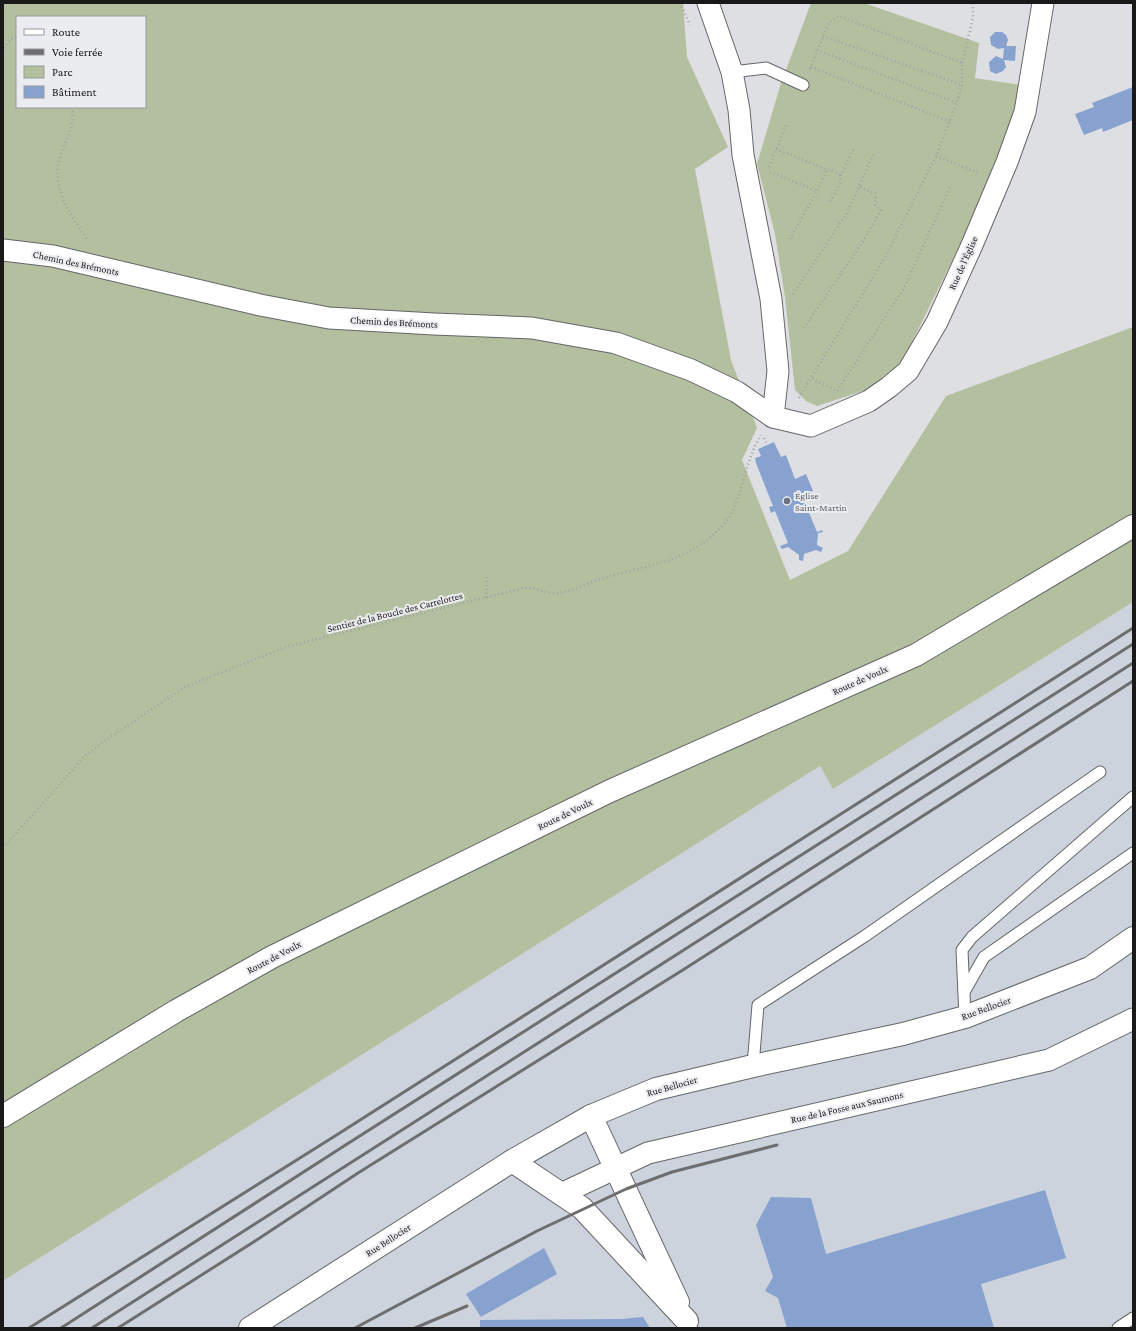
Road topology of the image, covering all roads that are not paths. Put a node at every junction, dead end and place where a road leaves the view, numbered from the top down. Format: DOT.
graph roads {
  1 [pos="708,3"];
  2 [pos="1043,3"];
  3 [pos="732,72"];
  4 [pos="803,85"];
  5 [pos="3,250"];
  6 [pos="773,417"];
  7 [pos="1133,526"];
  8 [pos="1100,772"];
  9 [pos="1133,797"];
  10 [pos="1133,853"];
  11 [pos="1133,938"];
  12 [pos="964,993"];
  13 [pos="965,1017"];
  14 [pos="1133,1019"];
  15 [pos="753,1066"];
  16 [pos="3,1116"];
  17 [pos="592,1116"];
  18 [pos="512,1161"];
  19 [pos="616,1168"];
  20 [pos="562,1194"];
  21 [pos="1133,1318"];
  22 [pos="689,1324"];
  23 [pos="250,1328"];
  24 [pos="1118,1328"];
  1 -- 3 [label="street"];
  2 -- 6 [label="street, Rue de l'Église"];
  3 -- 4 [label="lane"];
  3 -- 6 [label="street"];
  5 -- 6 [label="street, Chemin des Brémonts"];
  7 -- 16 [label="main road, Route de Voulx"];
  8 -- 15 [label="lane"];
  9 -- 12 [label="lane"];
  10 -- 12 [label="lane"];
  11 -- 13 [label="main road, Rue Bellocier"];
  12 -- 13 [label="lane"];
  13 -- 15 [label="main road, Rue Bellocier"];
  14 -- 19 [label="street, Rue de la Fosse aux Saumons"];
  15 -- 17 [label="main road, Rue Bellocier"];
  17 -- 18 [label="main road, Rue Bellocier"];
  17 -- 19 [label="main road"];
  18 -- 20 [label="main road"];
  18 -- 23 [label="main road, Rue Bellocier"];
  19 -- 20 [label="street, Rue de la Fosse aux Saumons"];
  19 -- 22 [label="main road"];
  20 -- 22 [label="main road"];
  21 -- 24 [label="lane"];
}
